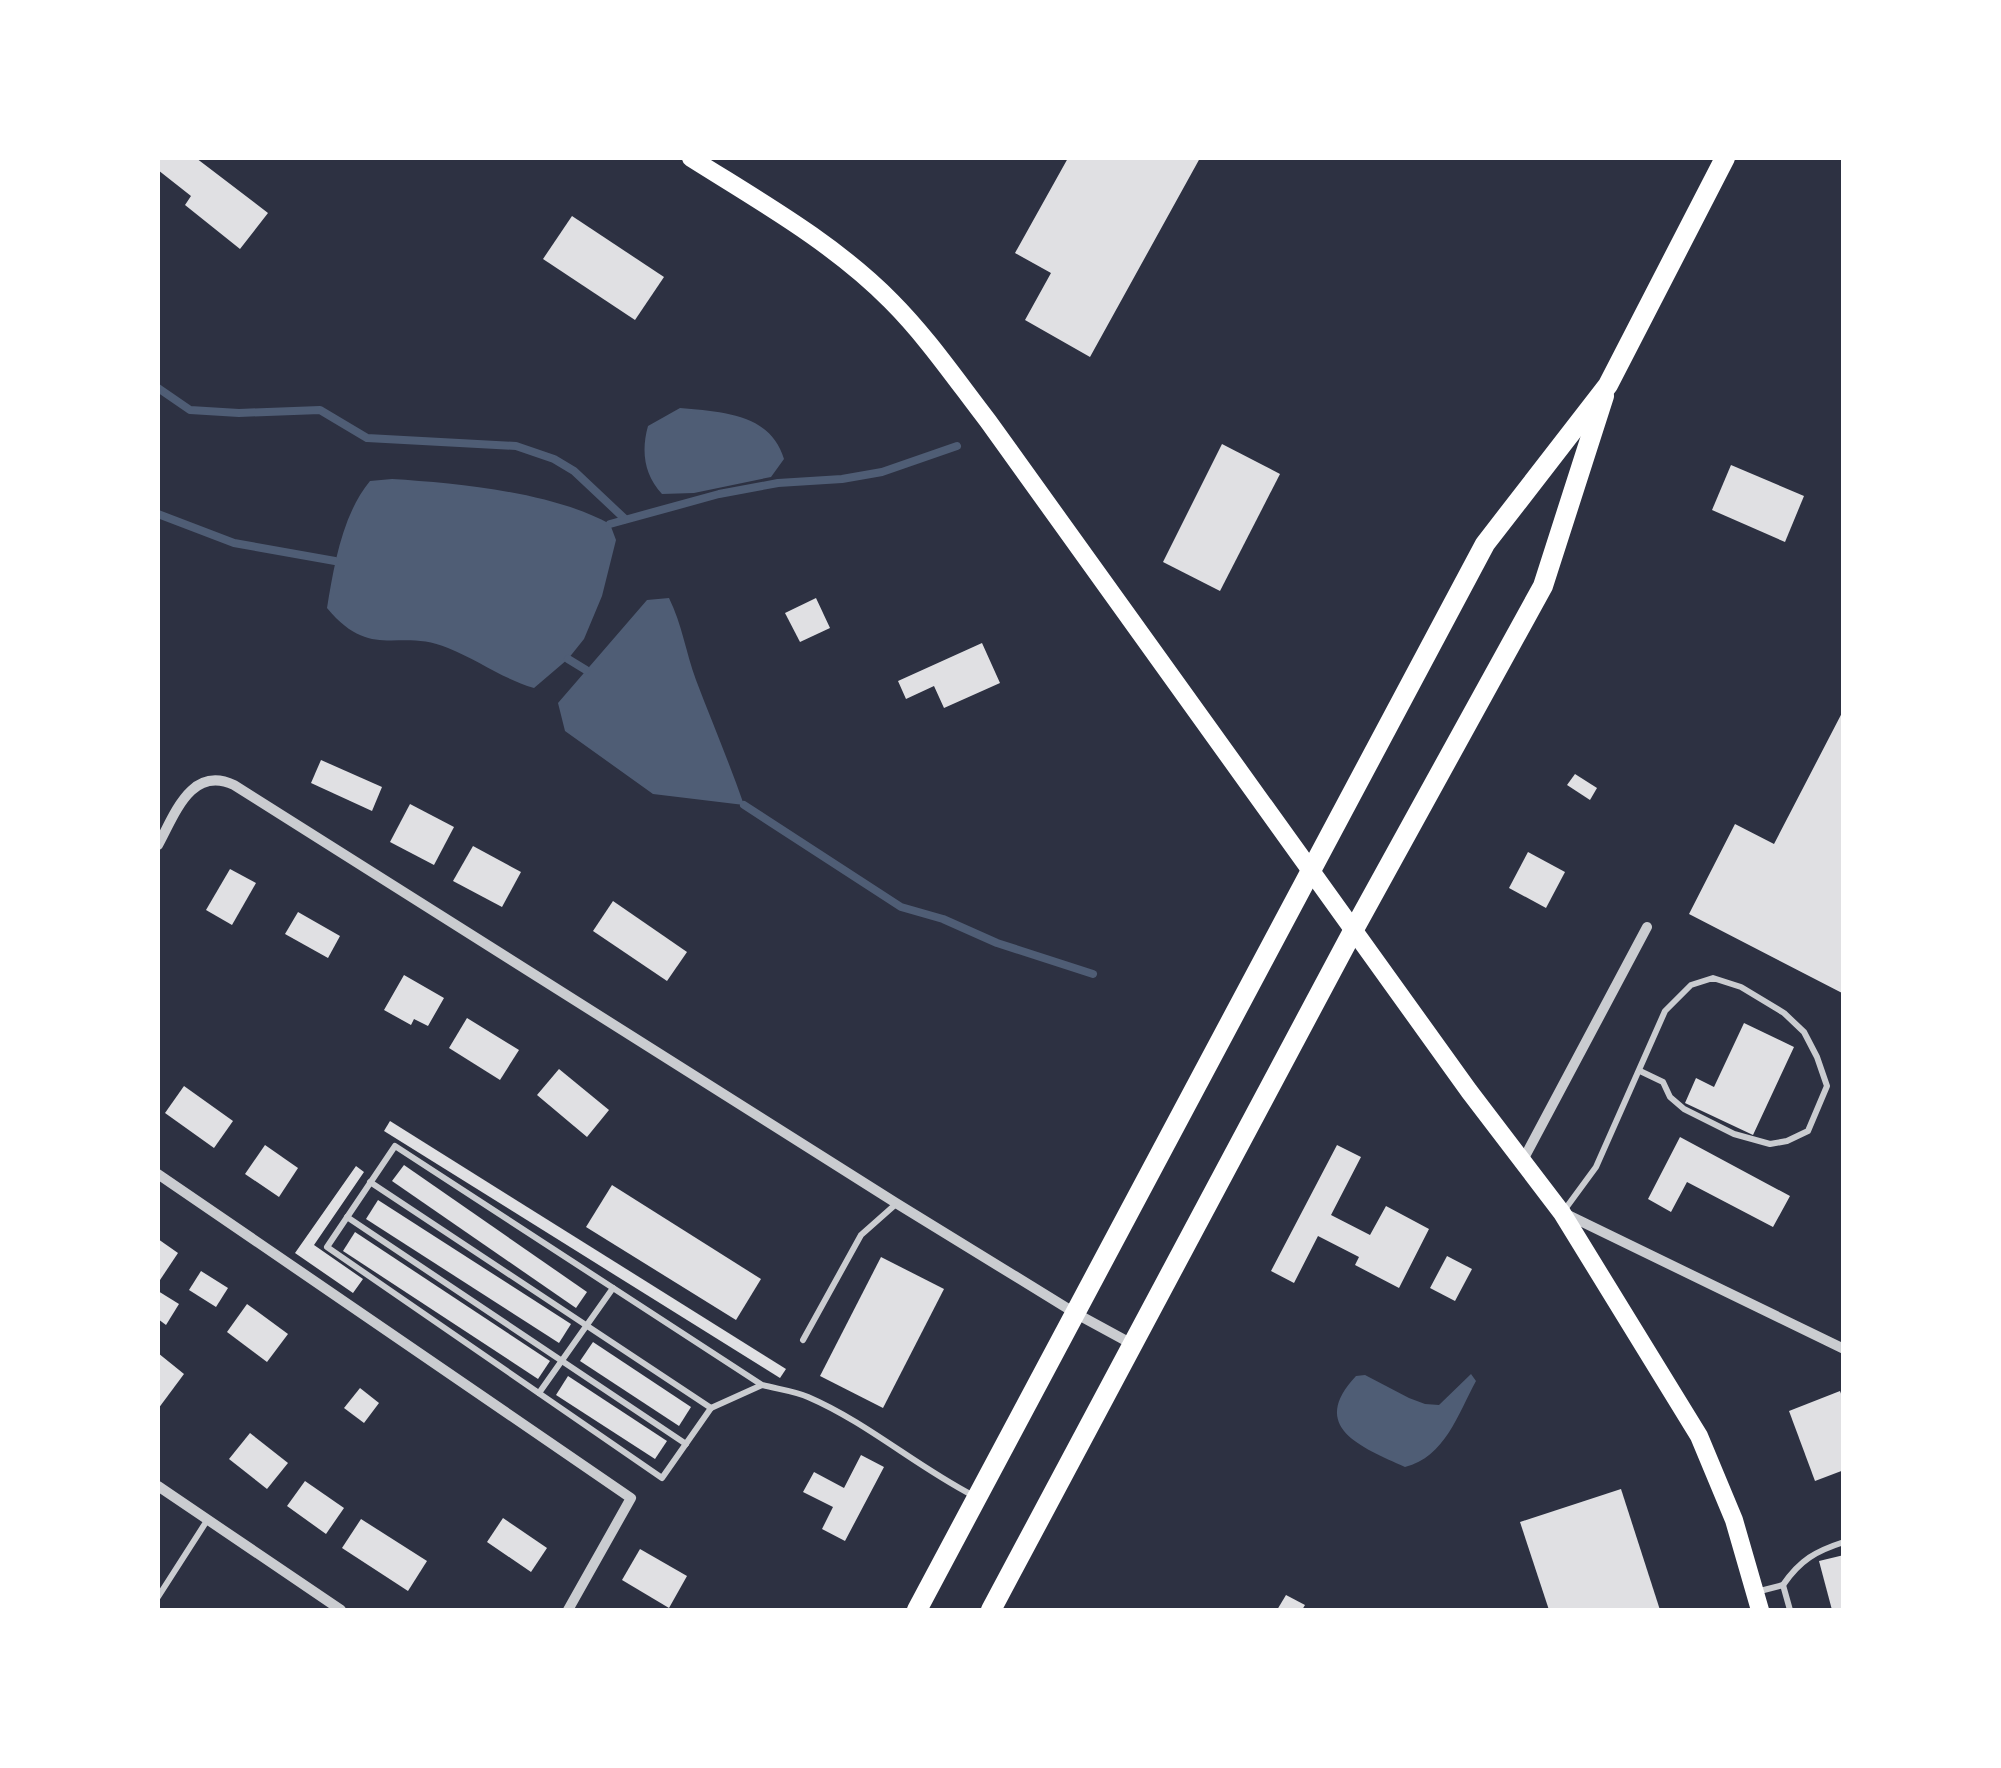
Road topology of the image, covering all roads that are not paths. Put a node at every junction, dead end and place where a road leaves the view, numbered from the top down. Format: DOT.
graph roads {
  1 [pos="691,158"];
  2 [pos="1726,158"];
  3 [pos="1608,384"];
  4 [pos="158,845"];
  5 [pos="1311,873"];
  6 [pos="1647,926"];
  7 [pos="1354,931"];
  8 [pos="1640,1071"];
  9 [pos="1522,1163"];
  10 [pos="158,1174"];
  11 [pos="370,1182"];
  12 [pos="896,1203"];
  13 [pos="1562,1213"];
  14 [pos="347,1218"];
  15 [pos="613,1288"];
  16 [pos="1075,1314"];
  17 [pos="586,1325"];
  18 [pos="802,1340"];
  19 [pos="1133,1344"];
  20 [pos="1844,1349"];
  21 [pos="562,1361"];
  22 [pos="762,1385"];
  23 [pos="539,1393"];
  24 [pos="711,1408"];
  25 [pos="686,1444"];
  26 [pos="158,1486"];
  27 [pos="977,1498"];
  28 [pos="208,1519"];
  29 [pos="1844,1542"];
  30 [pos="1784,1584"];
  31 [pos="158,1598"];
  32 [pos="1757,1601"];
  33 [pos="341,1610"];
  34 [pos="568,1610"];
  35 [pos="916,1610"];
  36 [pos="991,1610"];
  37 [pos="1790,1610"];
  1 -- 5 [label="main road"];
  2 -- 3 [label="main road"];
  3 -- 5 [label="main road"];
  3 -- 7 [label="main road"];
  4 -- 12 [label="street"];
  5 -- 7 [label="main road"];
  5 -- 16 [label="main road"];
  6 -- 9 [label="street"];
  7 -- 9 [label="main road"];
  7 -- 19 [label="main road"];
  8 -- 8 [label="lane"];
  8 -- 13 [label="lane"];
  9 -- 13 [label="main road"];
  10 -- 34 [label="street"];
  11 -- 14 [label="lane"];
  11 -- 15 [label="lane"];
  11 -- 17 [label="lane"];
  12 -- 16 [label="street"];
  12 -- 18 [label="lane"];
  13 -- 20 [label="street"];
  13 -- 32 [label="main road"];
  14 -- 21 [label="lane"];
  14 -- 23 [label="lane"];
  15 -- 17 [label="lane"];
  15 -- 22 [label="lane"];
  16 -- 19 [label="street"];
  16 -- 27 [label="main road"];
  17 -- 21 [label="lane"];
  17 -- 24 [label="lane"];
  19 -- 36 [label="main road"];
  21 -- 23 [label="lane"];
  21 -- 25 [label="lane"];
  22 -- 24 [label="lane"];
  22 -- 27 [label="lane"];
  23 -- 25 [label="lane"];
  24 -- 25 [label="lane"];
  26 -- 28 [label="street"];
  27 -- 35 [label="main road"];
  28 -- 31 [label="lane"];
  28 -- 33 [label="street"];
  29 -- 30 [label="lane"];
  30 -- 32 [label="lane"];
  30 -- 37 [label="lane"];
}
